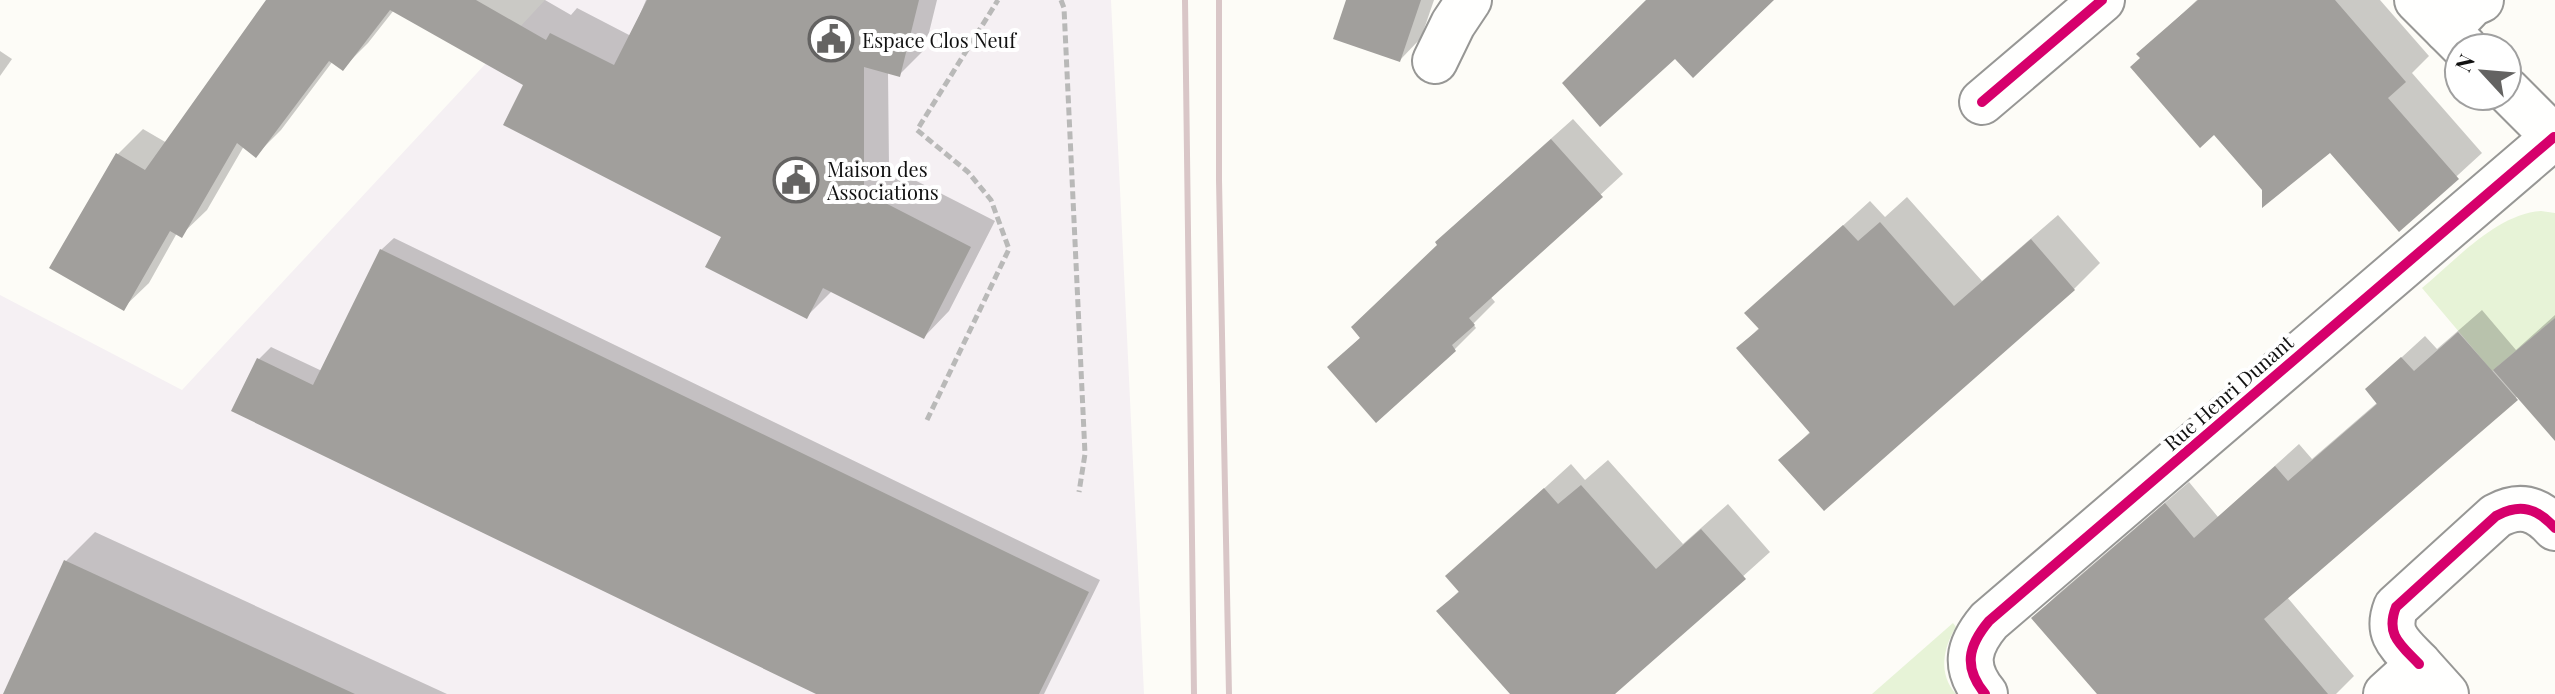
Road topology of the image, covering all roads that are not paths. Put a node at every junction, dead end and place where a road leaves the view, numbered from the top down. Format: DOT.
graph roads {
  1 [pos="1469,0"];
  2 [pos="2102,0"];
  3 [pos="2481,0"];
  4 [pos="2443,26"];
  5 [pos="1435,61"];
  6 [pos="1982,102"];
  7 [pos="2523,106"];
  8 [pos="2554,137"];
  9 [pos="2555,528"];
  10 [pos="2432,679"];
  11 [pos="1985,694"];
  12 [pos="2386,694"];
  1 -- 5 [label="street"];
  2 -- 6 [label="street"];
  3 -- 4 [label="street"];
  7 -- 8 [label="street"];
  8 -- 11 [label="street, Rue Henri Dunant"];
  9 -- 10 [label="street"];
  10 -- 12 [label="street"];
}
